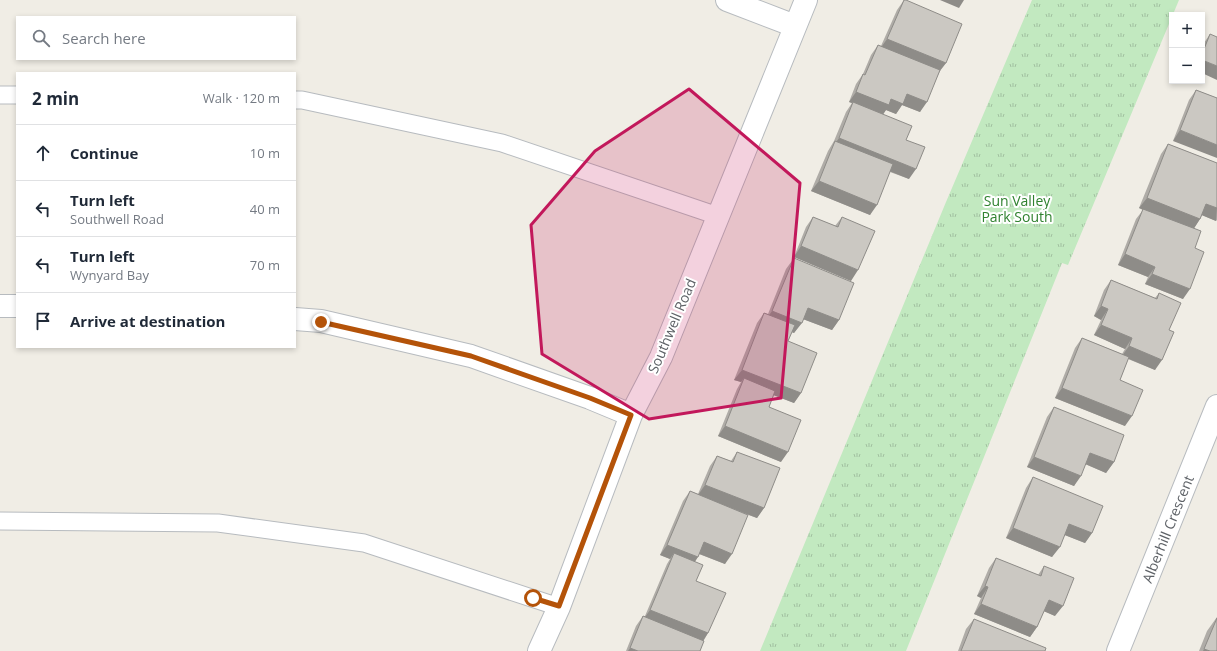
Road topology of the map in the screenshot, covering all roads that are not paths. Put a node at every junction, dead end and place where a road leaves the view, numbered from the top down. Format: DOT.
graph roads {
  1 [pos="727,0"];
  2 [pos="806,0"];
  3 [pos="795,26"];
  4 [pos="0,95"];
  5 [pos="16,95"];
  6 [pos="296,100"];
  7 [pos="718,216"];
  8 [pos="0,306"];
  9 [pos="16,306"];
  10 [pos="296,318"];
  11 [pos="1217,406"];
  12 [pos="631,415"];
  13 [pos="0,521"];
  14 [pos="559,606"];
  15 [pos="539,651"];
  16 [pos="1118,651"];
  1 -- 3 [label="street"];
  2 -- 3 [label="street, Southwell Road"];
  3 -- 7 [label="street, Southwell Road"];
  4 -- 5 [label="lane"];
  6 -- 7 [label="lane"];
  7 -- 12 [label="street, Southwell Road"];
  8 -- 9 [label="street"];
  10 -- 12 [label="street"];
  11 -- 16 [label="street, Alberhill Crescent"];
  12 -- 14 [label="street, Southwell Road"];
  13 -- 14 [label="lane"];
  14 -- 15 [label="street, Southwell Road"];
}
